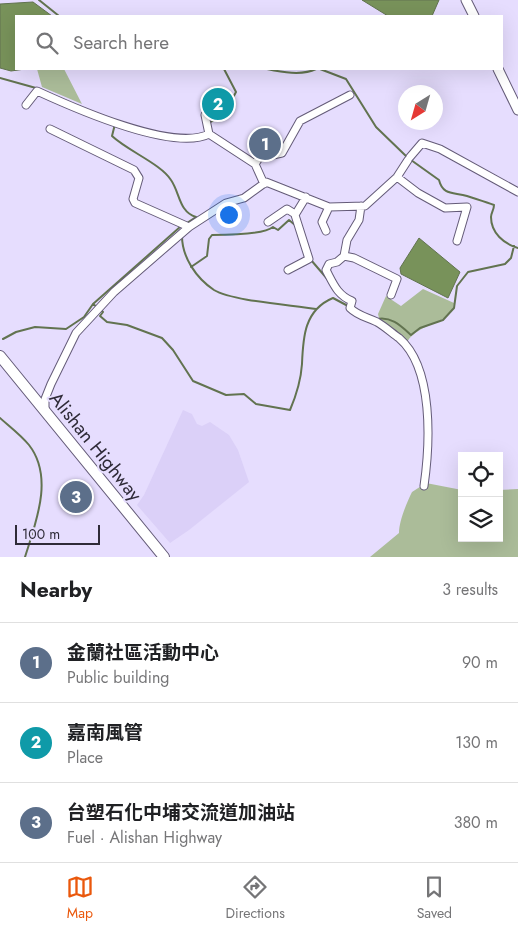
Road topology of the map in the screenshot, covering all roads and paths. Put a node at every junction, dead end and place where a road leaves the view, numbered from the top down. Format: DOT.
graph roads {
  1 [pos="466,0"];
  2 [pos="474,15"];
  3 [pos="498,70"];
  4 [pos="350,95"];
  5 [pos="26,105"];
  6 [pos="518,110"];
  7 [pos="205,115"];
  8 [pos="50,129"];
  9 [pos="209,134"];
  10 [pos="255,164"];
  11 [pos="397,177"];
  12 [pos="264,184"];
  13 [pos="518,192"];
  14 [pos="306,197"];
  15 [pos="329,206"];
  16 [pos="361,206"];
  17 [pos="295,214"];
  18 [pos="268,222"];
  19 [pos="189,227"];
  20 [pos="326,231"];
  21 [pos="457,241"];
  22 [pos="344,256"];
  23 [pos="288,270"];
  24 [pos="391,295"];
  25 [pos="0,356"];
  26 [pos="45,410"];
  27 [pos="424,486"];
  28 [pos="164,557"];
  1 -- 2 [label="street"];
  3 -- 6 [label="street"];
  4 -- 10 [label="street"];
  5 -- 9 [label="street"];
  7 -- 9 [label="street"];
  8 -- 19 [label="street"];
  9 -- 10 [label="street"];
  10 -- 12 [label="street"];
  11 -- 13 [label="street"];
  11 -- 16 [label="street"];
  11 -- 21 [label="street"];
  12 -- 14 [label="street"];
  12 -- 19 [label="street"];
  14 -- 15 [label="street"];
  14 -- 17 [label="street"];
  15 -- 16 [label="street"];
  15 -- 20 [label="street"];
  16 -- 22 [label="street"];
  17 -- 18 [label="street"];
  17 -- 23 [label="street"];
  19 -- 26 [label="street"];
  22 -- 24 [label="street"];
  22 -- 27 [label="street"];
  25 -- 26 [label="main road, Alishan Highway"];
  26 -- 28 [label="main road, Alishan Highway"];
}
